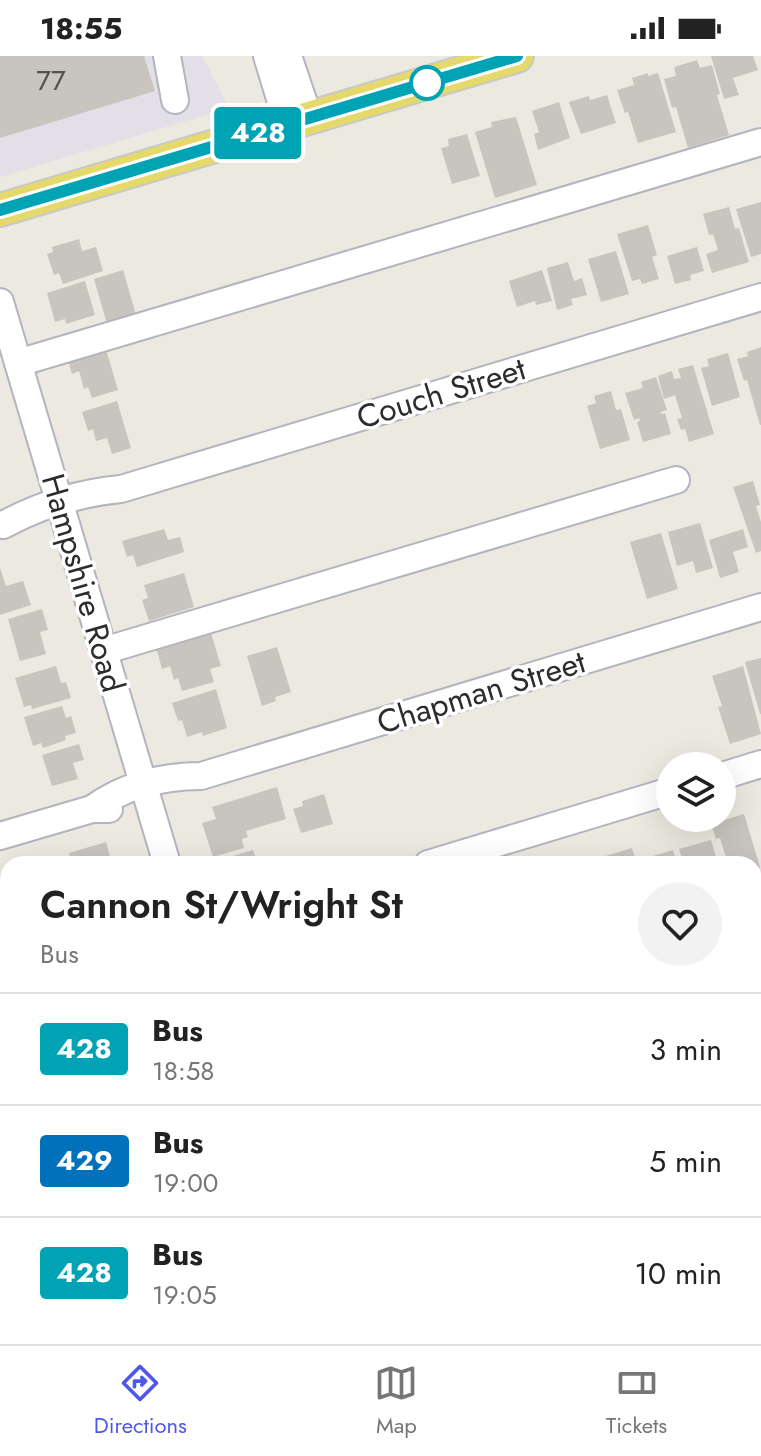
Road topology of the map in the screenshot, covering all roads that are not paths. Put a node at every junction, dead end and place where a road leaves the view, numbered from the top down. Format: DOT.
graph roads {
  1 [pos="167,56"];
  2 [pos="267,56"];
  3 [pos="288,56"];
  4 [pos="517,56"];
  5 [pos="175,100"];
  6 [pos="299,121"];
  7 [pos="761,142"];
  8 [pos="0,210"];
  9 [pos="761,297"];
  10 [pos="0,302"];
  11 [pos="18,363"];
  12 [pos="676,480"];
  13 [pos="61,508"];
  14 [pos="2,526"];
  15 [pos="761,607"];
  16 [pos="103,651"];
  17 [pos="761,764"];
  18 [pos="736,772"];
  19 [pos="145,793"];
  20 [pos="656,795"];
  21 [pos="0,836"];
  22 [pos="165,856"];
  23 [pos="455,856"];
  1 -- 5 [label="street"];
  2 -- 6 [label="street"];
  3 -- 6 [label="street"];
  4 -- 6 [label="main road"];
  6 -- 8 [label="main road"];
  7 -- 11 [label="street"];
  9 -- 13 [label="street, Couch Street"];
  10 -- 11 [label="street, Hampshire Road"];
  11 -- 13 [label="street, Hampshire Road"];
  12 -- 16 [label="street"];
  13 -- 14 [label="street, Couch Street"];
  13 -- 16 [label="street, Hampshire Road"];
  15 -- 19 [label="street, Chapman Street"];
  16 -- 19 [label="street, Hampshire Road"];
  17 -- 18 [label="street"];
  19 -- 21 [label="street, Chapman Street"];
  19 -- 22 [label="street, Hampshire Road"];
  20 -- 23 [label="street"];
}
